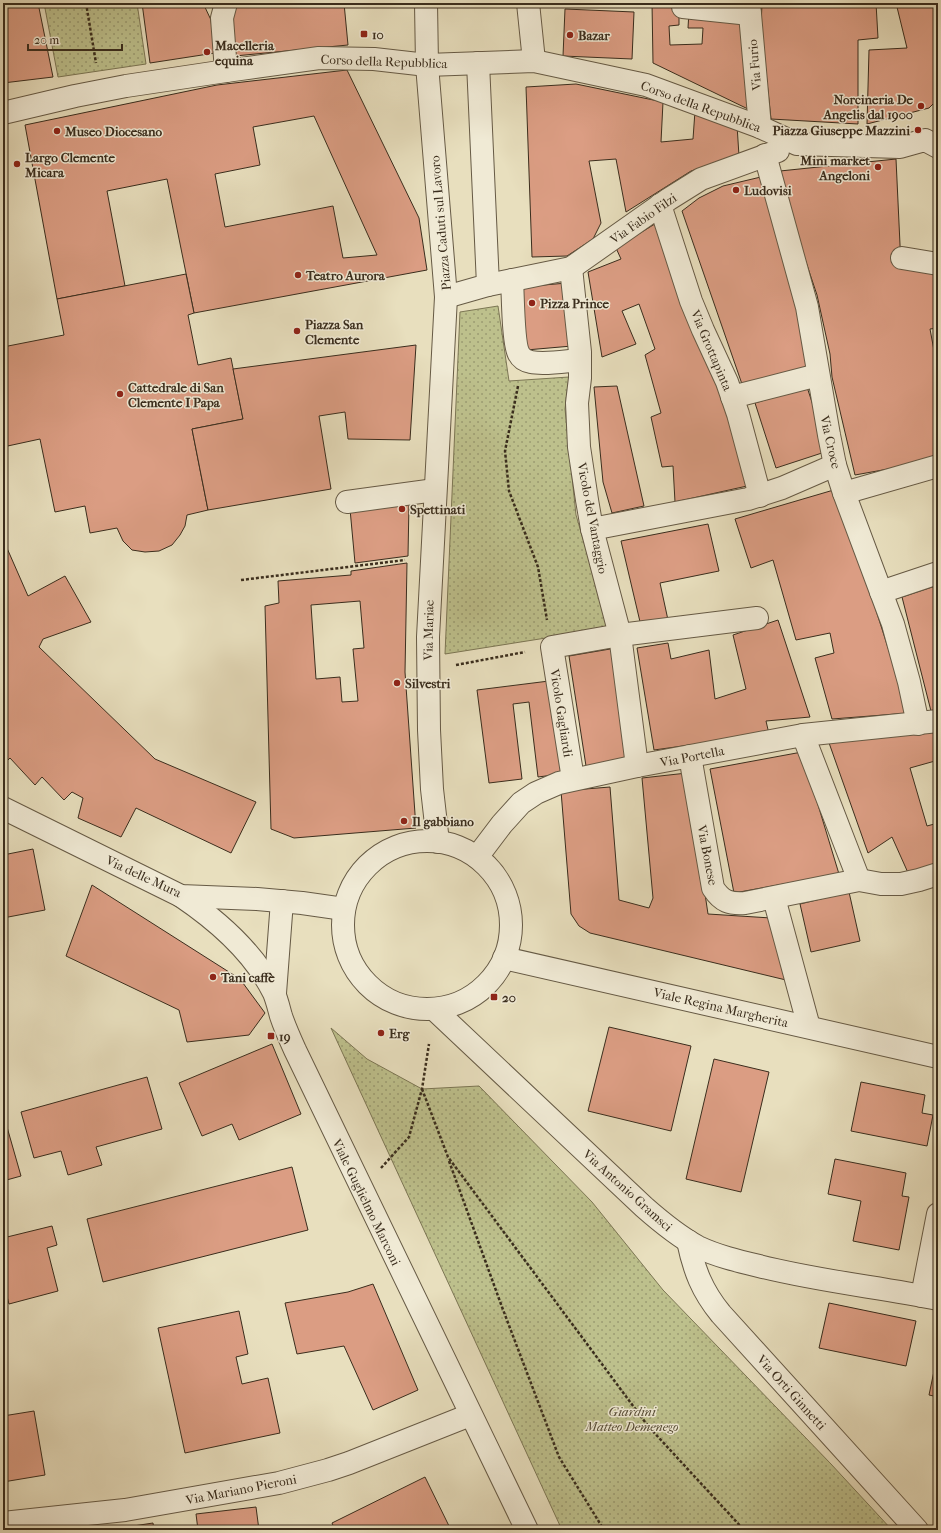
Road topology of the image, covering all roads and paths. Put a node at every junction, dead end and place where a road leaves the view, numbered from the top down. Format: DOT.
graph roads {
  1 [pos="86,3"];
  2 [pos="226,3"];
  3 [pos="426,3"];
  4 [pos="528,3"];
  5 [pos="683,7"];
  6 [pos="749,8"];
  7 [pos="534,60"];
  8 [pos="478,63"];
  9 [pos="428,65"];
  10 [pos="226,71"];
  11 [pos="101,91"];
  12 [pos="3,113"];
  13 [pos="760,127"];
  14 [pos="934,139"];
  15 [pos="797,144"];
  16 [pos="765,155"];
  17 [pos="660,205"];
  18 [pos="902,258"];
  19 [pos="938,264"];
  20 [pos="571,268"];
  21 [pos="512,280"];
  22 [pos="488,285"];
  23 [pos="446,297"];
  24 [pos="522,358"];
  25 [pos="580,360"];
  26 [pos="818,375"];
  27 [pos="732,397"];
  28 [pos="835,465"];
  29 [pos="938,466"];
  30 [pos="435,490"];
  31 [pos="844,493"];
  32 [pos="760,496"];
  33 [pos="347,502"];
  34 [pos="592,529"];
  35 [pos="431,557"];
  36 [pos="938,573"];
  37 [pos="241,580"];
  38 [pos="881,592"];
  39 [pos="757,618"];
  40 [pos="620,635"];
  41 [pos="552,647"];
  42 [pos="428,670"];
  43 [pos="928,722"];
  44 [pos="802,735"];
  45 [pos="690,756"];
  46 [pos="638,766"];
  47 [pos="573,779"];
  48 [pos="3,808"];
  49 [pos="438,842"];
  50 [pos="477,858"];
  51 [pos="938,874"];
  52 [pos="859,880"];
  53 [pos="182,896"];
  54 [pos="774,898"];
  55 [pos="282,901"];
  56 [pos="344,910"];
  57 [pos="504,958"];
  58 [pos="274,994"];
  59 [pos="435,1010"];
  60 [pos="809,1027"];
  61 [pos="938,1057"];
  62 [pos="422,1089"];
  63 [pos="448,1157"];
  64 [pos="361,1190"];
  65 [pos="938,1214"];
  66 [pos="688,1241"];
  67 [pos="930,1298"];
  68 [pos="470,1415"];
  69 [pos="3,1523"];
  70 [pos="527,1530"];
  71 [pos="604,1530"];
  72 [pos="744,1530"];
  73 [pos="917,1530"];
  1 -- 11 [label="path"];
  2 -- 10 [label="street"];
  3 -- 9 [label="street, Piazza Caduti sul Lavoro"];
  4 -- 7 [label="street"];
  5 -- 6 [label="street"];
  6 -- 13 [label="street, Via Furio"];
  7 -- 8 [label="street, Corso della Repubblica"];
  7 -- 13 [label="street, Corso della Repubblica"];
  8 -- 9 [label="street, Corso della Repubblica"];
  8 -- 22 [label="street"];
  9 -- 10 [label="street, Corso della Repubblica"];
  9 -- 23 [label="street, Piazza Caduti sul Lavoro"];
  10 -- 11 [label="street, Corso della Repubblica"];
  11 -- 12 [label="street, Corso della Repubblica"];
  13 -- 15 [label="street, Corso della Repubblica"];
  14 -- 15 [label="street, Corso della Repubblica"];
  15 -- 16 [label="street, Via Fabio Filzi"];
  16 -- 17 [label="street, Via Fabio Filzi"];
  16 -- 26 [label="street, Via Croce"];
  17 -- 20 [label="street, Via Fabio Filzi"];
  17 -- 27 [label="street, Via Grottapinta"];
  18 -- 19 [label="street"];
  20 -- 21 [label="street, Via Fabio Filzi"];
  20 -- 25 [label="street, Vicolo del Vantaggio"];
  21 -- 22 [label="street, Via Fabio Filzi"];
  21 -- 24 [label="street"];
  22 -- 23 [label="street, Piazza Caduti sul Lavoro"];
  23 -- 30 [label="street, Via Mariae"];
  24 -- 25 [label="street"];
  24 -- 41 [label="path"];
  25 -- 34 [label="street, Vicolo del Vantaggio"];
  26 -- 27 [label="street"];
  26 -- 28 [label="street, Via Croce"];
  27 -- 32 [label="street, Via Grottapinta"];
  28 -- 31 [label="street, Via Croce"];
  28 -- 32 [label="street"];
  29 -- 31 [label="street"];
  30 -- 33 [label="street"];
  30 -- 35 [label="street, Via Mariae"];
  31 -- 38 [label="street, Via Croce"];
  32 -- 34 [label="street"];
  34 -- 40 [label="street, Vicolo del Vantaggio"];
  35 -- 37 [label="path"];
  35 -- 42 [label="street, Via Mariae"];
  36 -- 38 [label="street"];
  38 -- 43 [label="street, Via Croce"];
  39 -- 40 [label="street"];
  40 -- 41 [label="street"];
  40 -- 46 [label="street, Vicolo del Vantaggio"];
  41 -- 42 [label="path"];
  41 -- 47 [label="street, Vicolo Gagliardi"];
  42 -- 49 [label="street, Via Mariae"];
  43 -- 44 [label="street, Via Portella"];
  44 -- 45 [label="street, Via Portella"];
  44 -- 52 [label="street"];
  45 -- 46 [label="street, Via Portella"];
  45 -- 54 [label="street, Via Bonese"];
  46 -- 47 [label="street, Via Portella"];
  47 -- 50 [label="street, Via Portella"];
  48 -- 53 [label="street, Via delle Mura"];
  49 -- 50 [label="street"];
  49 -- 56 [label="street"];
  50 -- 57 [label="street"];
  51 -- 52 [label="street, Via Bonese"];
  52 -- 54 [label="street, Via Bonese"];
  53 -- 55 [label="street, Via delle Mura"];
  53 -- 58 [label="street, Viale Guglielmo Marconi"];
  54 -- 60 [label="street"];
  55 -- 56 [label="street, Via delle Mura"];
  55 -- 58 [label="street"];
  56 -- 59 [label="street"];
  57 -- 59 [label="street"];
  57 -- 60 [label="street, Viale Regina Margherita"];
  58 -- 64 [label="street, Viale Guglielmo Marconi"];
  59 -- 62 [label="path"];
  59 -- 66 [label="street, Via Antonio Gramsci"];
  60 -- 61 [label="street, Viale Regina Margherita"];
  62 -- 63 [label="path"];
  62 -- 64 [label="path"];
  63 -- 71 [label="path"];
  63 -- 72 [label="path"];
  64 -- 68 [label="street, Viale Guglielmo Marconi"];
  65 -- 67 [label="street"];
  66 -- 67 [label="street, Via Antonio Gramsci"];
  66 -- 73 [label="street, Via Orti Ginnetti"];
  68 -- 69 [label="street, Via Mariano Pieroni"];
  68 -- 70 [label="street, Viale Guglielmo Marconi"];
}
